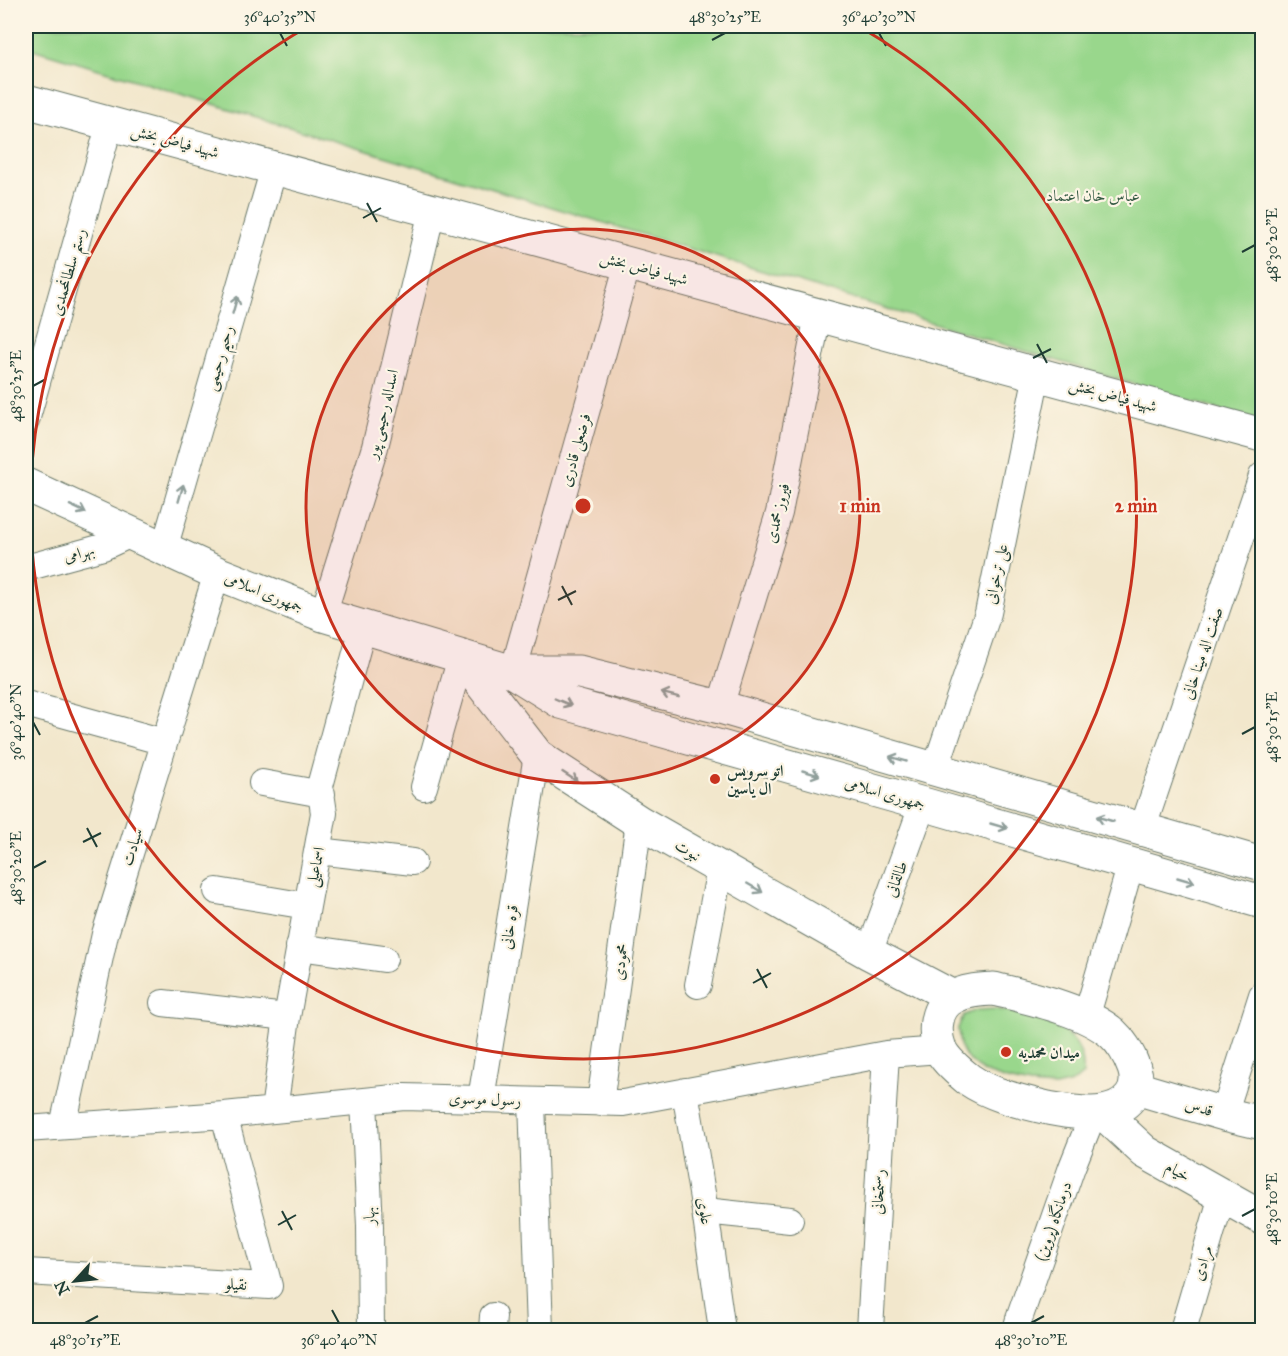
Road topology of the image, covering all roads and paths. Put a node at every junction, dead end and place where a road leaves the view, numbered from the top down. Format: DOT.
graph roads {
  1 [pos="26,101"];
  2 [pos="110,123"];
  3 [pos="274,168"];
  4 [pos="432,211"];
  5 [pos="628,263"];
  6 [pos="818,315"];
  7 [pos="1037,374"];
  8 [pos="26,421"];
  9 [pos="1263,435"];
  10 [pos="1263,476"];
  11 [pos="26,485"];
  12 [pos="131,534"];
  13 [pos="164,549"];
  14 [pos="26,568"];
  15 [pos="217,573"];
  16 [pos="323,615"];
  17 [pos="363,627"];
  18 [pos="462,657"];
  19 [pos="513,672"];
  20 [pos="26,705"];
  21 [pos="720,707"];
  22 [pos="164,742"];
  23 [pos="537,755"];
  24 [pos="935,770"];
  25 [pos="262,783"];
  26 [pos="424,787"];
  27 [pos="322,794"];
  28 [pos="923,804"];
  29 [pos="639,822"];
  30 [pos="1142,830"];
  31 [pos="318,851"];
  32 [pos="413,862"];
  33 [pos="1131,864"];
  34 [pos="1263,864"];
  35 [pos="720,868"];
  36 [pos="217,891"];
  37 [pos="1263,902"];
  38 [pos="307,906"];
  39 [pos="299,948"];
  40 [pos="869,953"];
  41 [pos="384,959"];
  42 [pos="698,985"];
  43 [pos="1263,995"];
  44 [pos="953,997"];
  45 [pos="163,1003"];
  46 [pos="287,1017"];
  47 [pos="1086,1018"];
  48 [pos="940,1050"];
  49 [pos="886,1054"];
  50 [pos="1136,1088"];
  51 [pos="685,1091"];
  52 [pos="481,1099"];
  53 [pos="364,1101"];
  54 [pos="532,1101"];
  55 [pos="600,1103"];
  56 [pos="274,1110"];
  57 [pos="1098,1112"];
  58 [pos="1224,1114"];
  59 [pos="224,1115"];
  60 [pos="1263,1123"];
  61 [pos="63,1126"];
  62 [pos="26,1129"];
  63 [pos="1222,1196"];
  64 [pos="705,1211"];
  65 [pos="1263,1218"];
  66 [pos="790,1220"];
  67 [pos="26,1272"];
  68 [pos="371,1330"];
  69 [pos="540,1330"];
  70 [pos="722,1330"];
  71 [pos="870,1330"];
  72 [pos="1016,1330"];
  73 [pos="1183,1330"];
  1 -- 2 [label="main road, شهید فیاض بخش"];
  2 -- 3 [label="main road, شهید فیاض بخش"];
  2 -- 8 [label="street, رستم سلطانمحمدی"];
  3 -- 4 [label="main road, شهید فیاض بخش"];
  13 -- 3 [label="street, رحیم رحیمی, one-way"];
  4 -- 5 [label="main road, شهید فیاض بخش"];
  4 -- 16 [label="street, اسداله رحیمی پور"];
  5 -- 6 [label="main road, شهید فیاض بخش"];
  5 -- 19 [label="street, فرضعلی قادری"];
  6 -- 7 [label="main road, شهید فیاض بخش"];
  6 -- 21 [label="street, فیروز محمدی"];
  7 -- 9 [label="main road, شهید فیاض بخش"];
  7 -- 24 [label="street, علی ترخوانی"];
  10 -- 30 [label="street, صفت اله مینا خانی"];
  11 -- 12 [label="main road, جمهوری اسلامی, one-way"];
  12 -- 13 [label="main road, جمهوری اسلامی"];
  12 -- 14 [label="street, بهرامی"];
  13 -- 15 [label="main road, جمهوری اسلامی"];
  15 -- 16 [label="main road, جمهوری اسلامی"];
  15 -- 22 [label="street, سیادت"];
  16 -- 17 [label="main road, جمهوری اسلامی"];
  17 -- 18 [label="main road, جمهوری اسلامی"];
  17 -- 27 [label="street, اسماعیلی"];
  18 -- 19 [label="main road, جمهوری اسلامی"];
  18 -- 23 [label="main road, نبوت"];
  18 -- 26 [label="street"];
  21 -- 19 [label="main road, جمهوری اسلامی, one-way"];
  19 -- 28 [label="main road, جمهوری اسلامی, one-way"];
  20 -- 22 [label="street"];
  24 -- 21 [label="main road, جمهوری اسلامی, one-way"];
  22 -- 61 [label="street, سیادت"];
  23 -- 29 [label="main road, نبوت, one-way"];
  23 -- 52 [label="street, قره خانی"];
  30 -- 24 [label="main road, جمهوری اسلامی, one-way"];
  25 -- 27 [label="street"];
  27 -- 31 [label="street, اسماعیلی"];
  28 -- 33 [label="main road, جمهوری اسلامی, one-way"];
  28 -- 40 [label="street, طالقانی"];
  29 -- 35 [label="main road, نبوت"];
  29 -- 55 [label="street, محمودی"];
  30 -- 34 [label="main road, جمهوری اسلامی"];
  31 -- 32 [label="street"];
  31 -- 38 [label="street, اسماعیلی"];
  33 -- 37 [label="main road, جمهوری اسلامی, one-way"];
  33 -- 47 [label="street"];
  35 -- 40 [label="main road, نبوت, one-way"];
  35 -- 42 [label="street"];
  36 -- 38 [label="street"];
  38 -- 39 [label="street, اسماعیلی"];
  39 -- 41 [label="street"];
  39 -- 46 [label="street, اسماعیلی"];
  40 -- 44 [label="main road, نبوت"];
  43 -- 58 [label="street"];
  44 -- 47 [label="main road"];
  44 -- 48 [label="main road"];
  45 -- 46 [label="street"];
  46 -- 56 [label="street, اسماعیلی"];
  47 -- 50 [label="main road"];
  48 -- 49 [label="street, رسول موسوی"];
  48 -- 57 [label="main road"];
  49 -- 51 [label="street, رسول موسوی"];
  49 -- 71 [label="street, رستمخانی"];
  50 -- 57 [label="main road"];
  50 -- 58 [label="main road, قدس"];
  51 -- 55 [label="street, رسول موسوی"];
  51 -- 64 [label="street, علوی"];
  52 -- 53 [label="street, رسول موسوی"];
  52 -- 54 [label="street, رسول موسوی"];
  53 -- 56 [label="street, رسول موسوی"];
  53 -- 68 [label="street, بهار"];
  54 -- 55 [label="street, رسول موسوی"];
  54 -- 69 [label="street"];
  56 -- 59 [label="street, رسول موسوی"];
  57 -- 63 [label="main road, خیام"];
  57 -- 72 [label="street, درمانگاه (پروین)"];
  58 -- 60 [label="main road, قدس"];
  59 -- 61 [label="street, رسول موسوی"];
  59 -- 67 [label="street, نقیلو"];
  61 -- 62 [label="street, رسول موسوی"];
  63 -- 65 [label="main road, خیام"];
  63 -- 73 [label="street, مرادی"];
  64 -- 66 [label="street"];
  64 -- 70 [label="street, علوی"];
}
